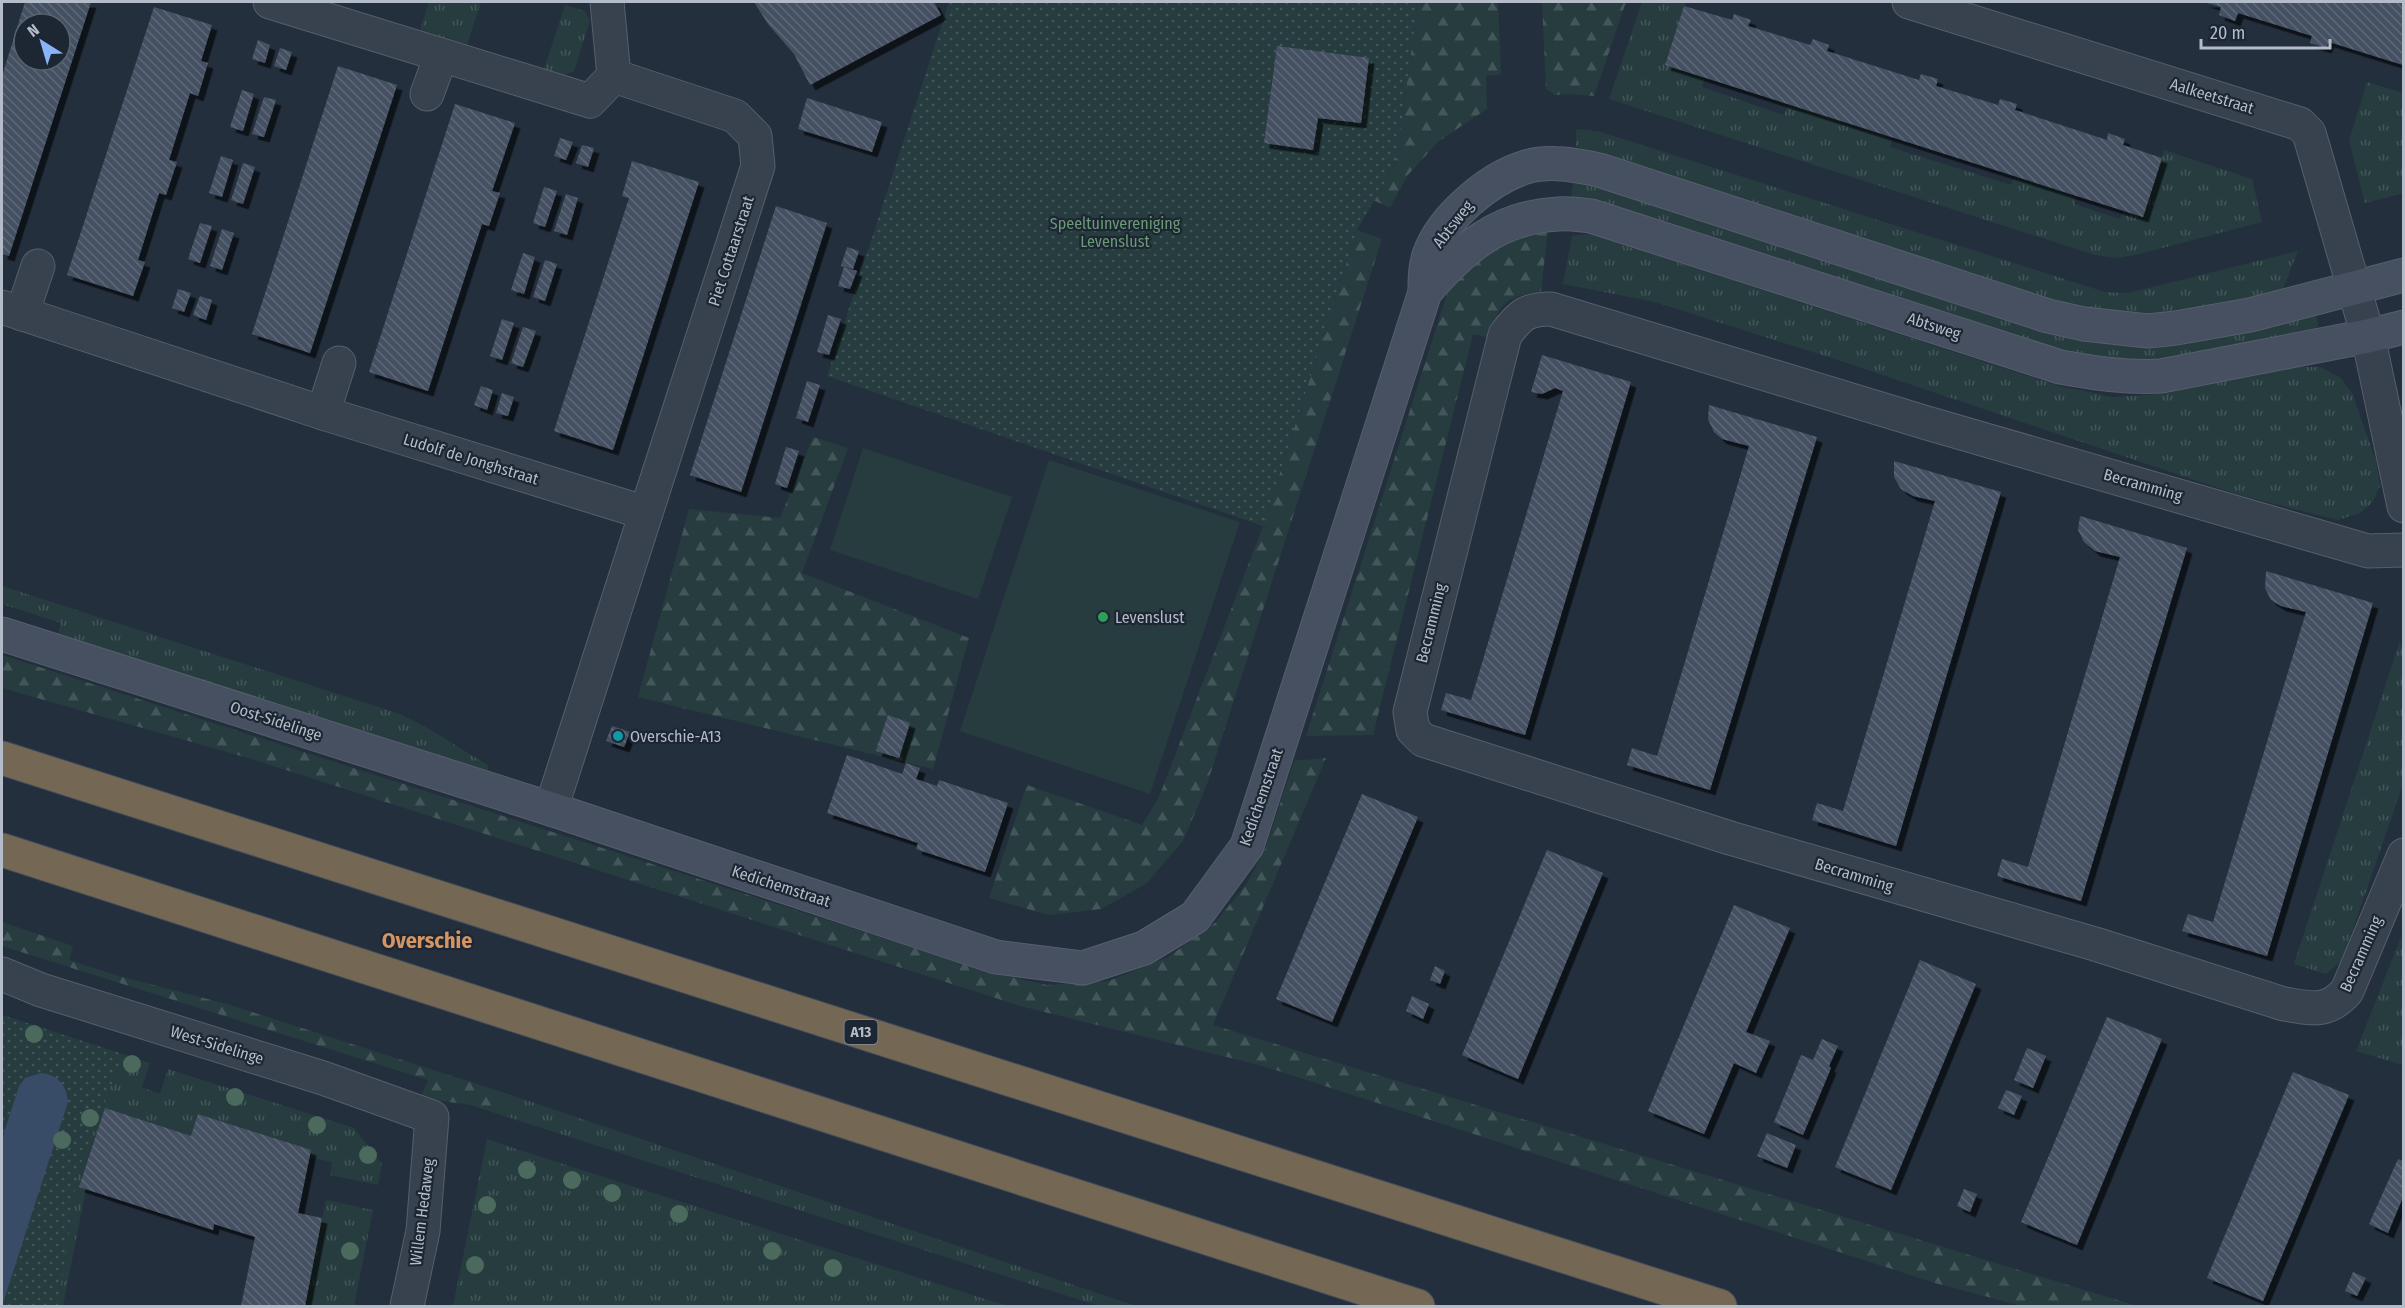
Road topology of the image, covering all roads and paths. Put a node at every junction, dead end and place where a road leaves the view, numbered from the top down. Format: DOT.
graph roads {
  1 [pos="270,2"];
  2 [pos="608,2"];
  3 [pos="1909,2"];
  4 [pos="441,56"];
  5 [pos="614,76"];
  6 [pos="428,94"];
  7 [pos="38,266"];
  8 [pos="2403,275"];
  9 [pos="2355,288"];
  10 [pos="1425,292"];
  11 [pos="12,311"];
  12 [pos="2403,327"];
  13 [pos="2368,336"];
  14 [pos="339,363"];
  15 [pos="323,413"];
  16 [pos="2403,506"];
  17 [pos="646,513"];
  18 [pos="2403,550"];
  19 [pos="2,634"];
  20 [pos="2,758"];
  21 [pos="551,809"];
  22 [pos="2,850"];
  23 [pos="2403,855"];
  24 [pos="2,974"];
  25 [pos="432,1117"];
  26 [pos="407,1306"];
  27 [pos="1418,1306"];
  28 [pos="1720,1306"];
  1 -- 4 [label="street"];
  2 -- 5 [label="street"];
  3 -- 9 [label="street, Aalkeetstraat"];
  4 -- 5 [label="street"];
  4 -- 6 [label="street"];
  5 -- 17 [label="street, Piet Cottaarstraat"];
  7 -- 11 [label="street"];
  8 -- 9 [label="street, Abtsweg"];
  9 -- 10 [label="street, Abtsweg"];
  9 -- 13 [label="street, Aalkeetstraat"];
  10 -- 13 [label="street, Abtsweg"];
  10 -- 21 [label="street, Kedichemstraat"];
  11 -- 15 [label="street, Ludolf de Jonghstraat"];
  12 -- 13 [label="street, Abtsweg"];
  13 -- 16 [label="street, Aalkeetstraat"];
  14 -- 15 [label="street"];
  15 -- 17 [label="street, Ludolf de Jonghstraat"];
  17 -- 21 [label="street"];
  18 -- 23 [label="street, Becramming"];
  19 -- 21 [label="street, Oost-Sidelinge"];
  20 -- 28 [label="highway, A13"];
  22 -- 27 [label="highway"];
  24 -- 25 [label="street, West-Sidelinge"];
  25 -- 26 [label="street, Willem Hedaweg"];
}
